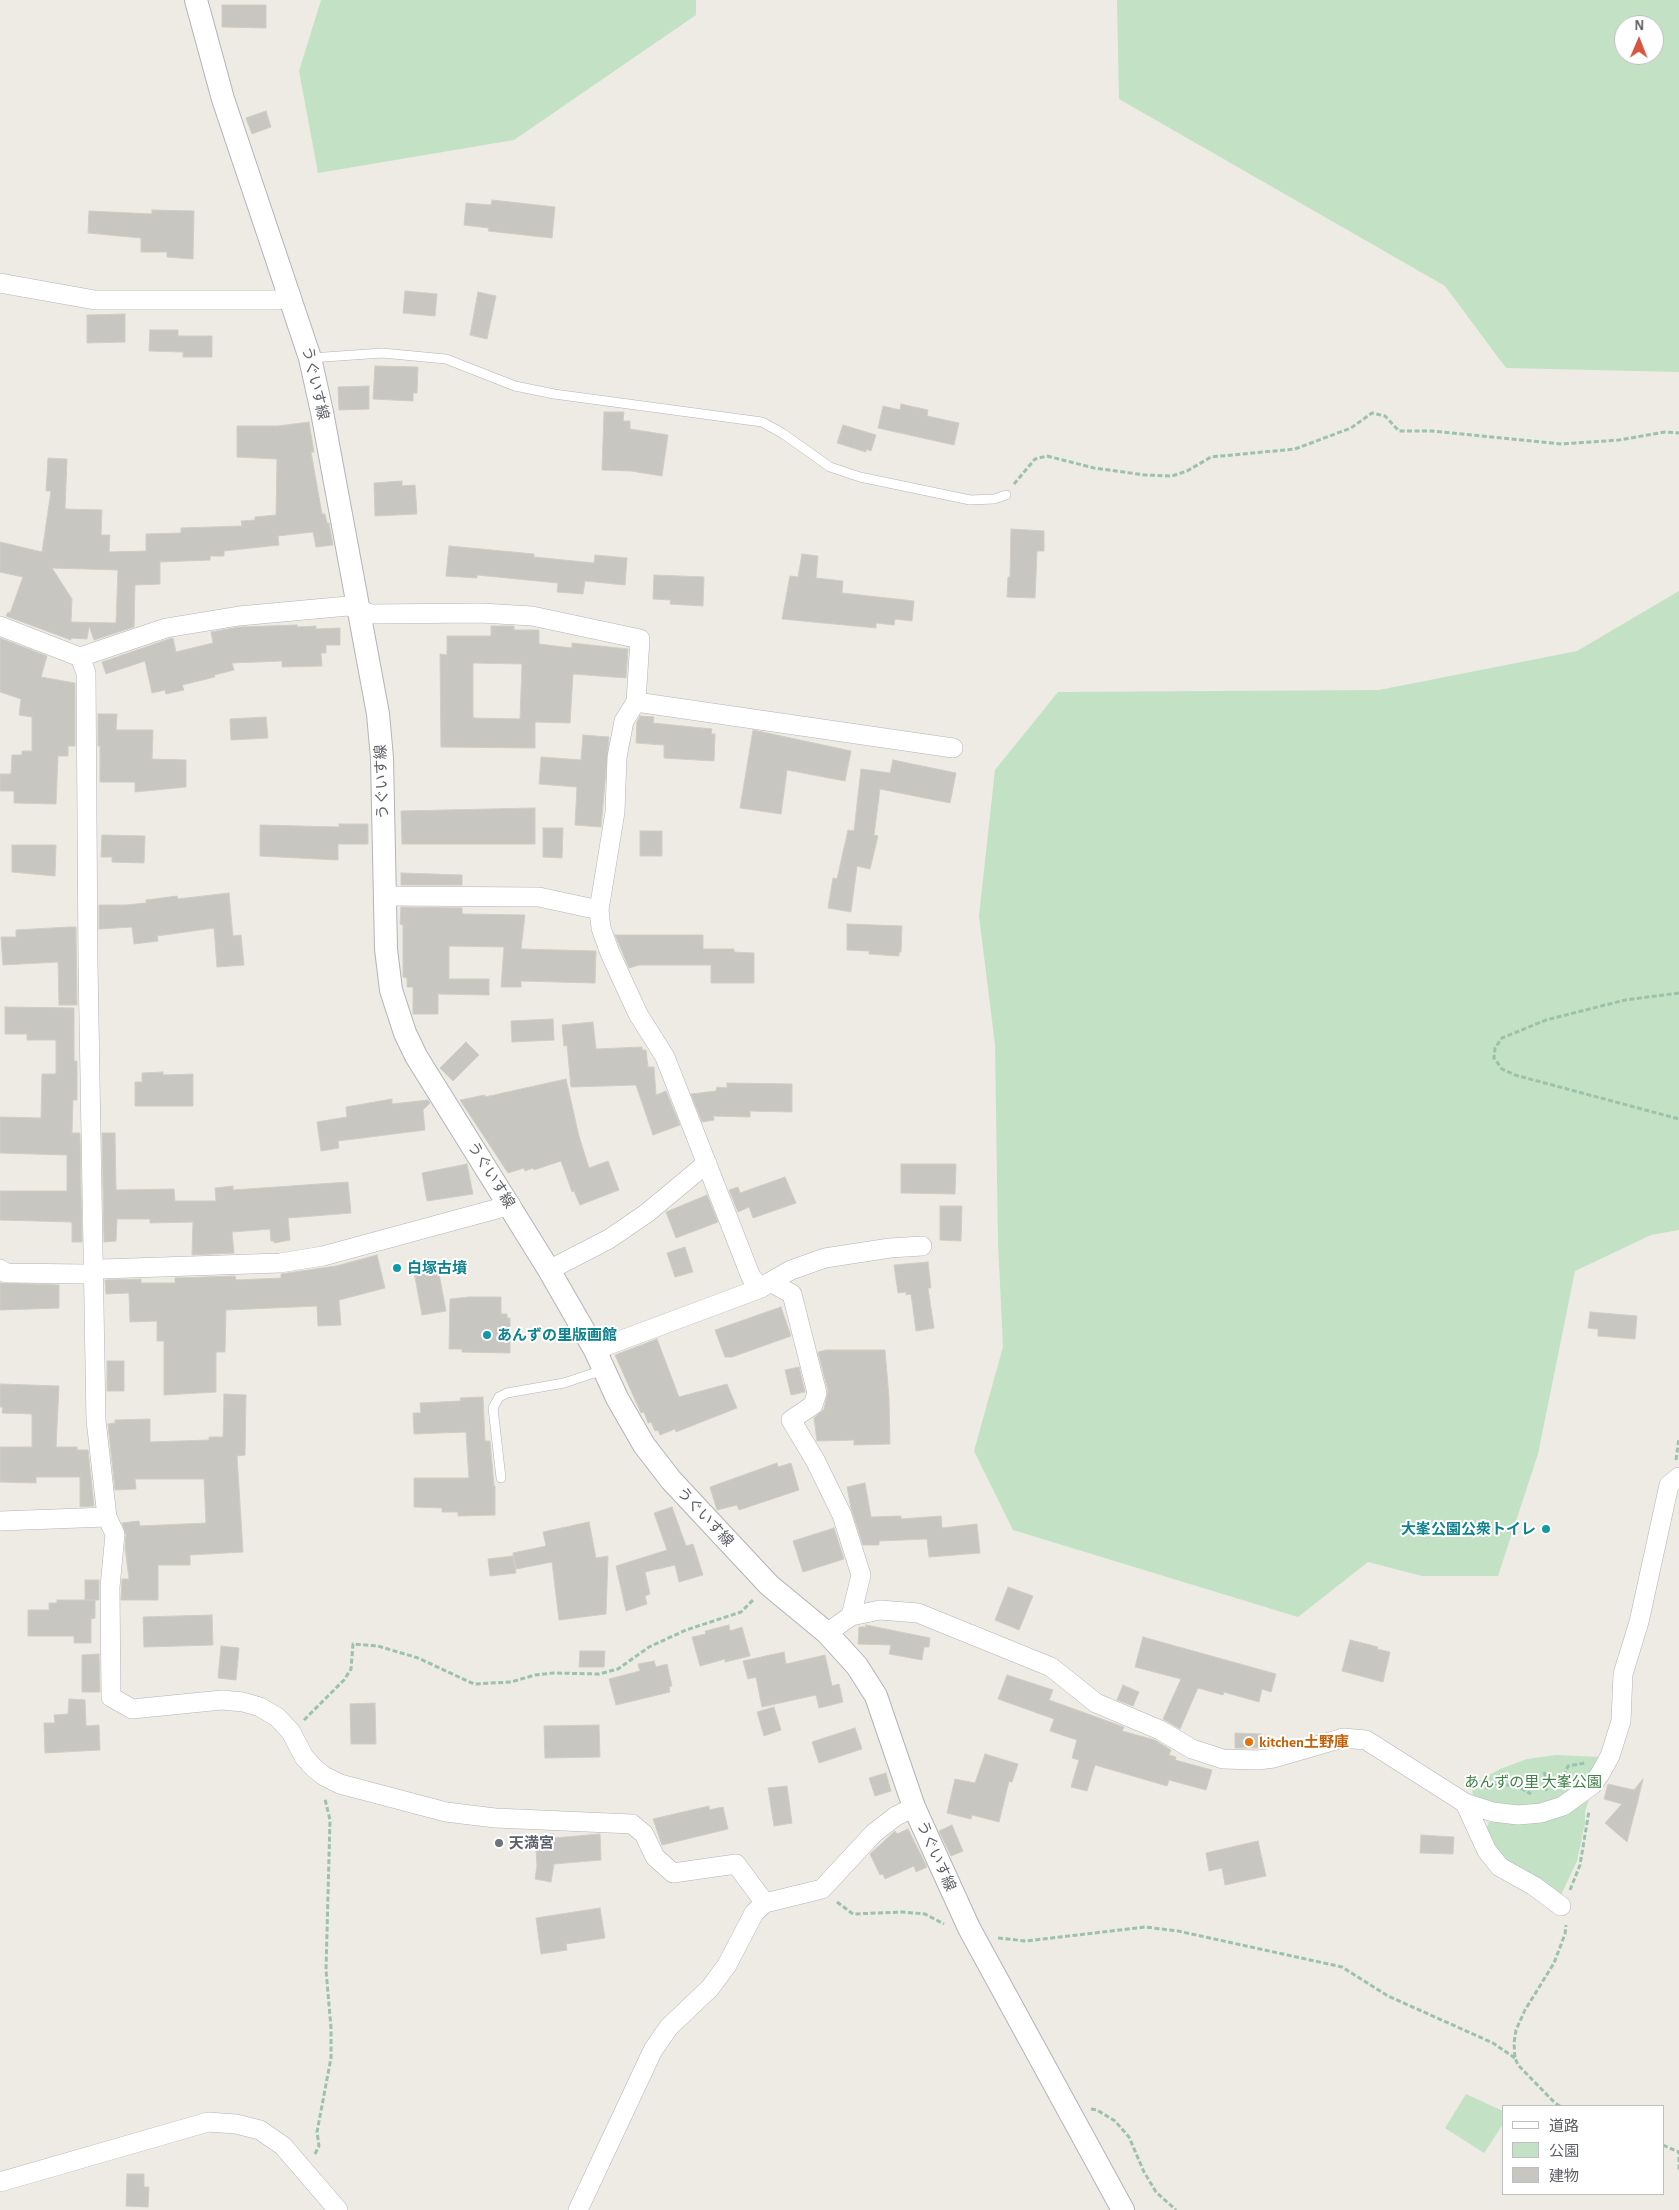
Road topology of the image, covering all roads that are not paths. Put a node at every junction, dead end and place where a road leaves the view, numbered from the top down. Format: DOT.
graph roads {
  1 [pos="196,0"];
  2 [pos="0,283"];
  3 [pos="290,294"];
  4 [pos="310,358"];
  5 [pos="1006,495"];
  6 [pos="359,610"];
  7 [pos="0,626"];
  8 [pos="80,656"];
  9 [pos="636,702"];
  10 [pos="953,748"];
  11 [pos="385,896"];
  12 [pos="599,910"];
  13 [pos="708,1163"];
  14 [pos="511,1206"];
  15 [pos="922,1246"];
  16 [pos="0,1270"];
  17 [pos="550,1270"];
  18 [pos="95,1271"];
  19 [pos="766,1285"];
  20 [pos="599,1360"];
  21 [pos="1679,1477"];
  22 [pos="501,1478"];
  23 [pos="107,1516"];
  24 [pos="0,1521"];
  25 [pos="851,1616"];
  26 [pos="828,1633"];
  27 [pos="1463,1801"];
  28 [pos="914,1807"];
  29 [pos="1566,1898"];
  30 [pos="764,1903"];
  31 [pos="0,2182"];
  32 [pos="338,2210"];
  33 [pos="578,2210"];
  34 [pos="1123,2210"];
  1 -- 3 [label="street, うぐいす線"];
  2 -- 3 [label="street"];
  3 -- 4 [label="street, うぐいす線"];
  4 -- 5 [label="lane"];
  4 -- 6 [label="street, うぐいす線"];
  6 -- 8 [label="street"];
  6 -- 9 [label="street"];
  6 -- 11 [label="street, うぐいす線"];
  7 -- 8 [label="street"];
  8 -- 18 [label="street"];
  9 -- 10 [label="street"];
  9 -- 12 [label="street"];
  11 -- 12 [label="street"];
  11 -- 14 [label="street, うぐいす線"];
  12 -- 13 [label="street"];
  13 -- 17 [label="street"];
  13 -- 19 [label="street"];
  14 -- 17 [label="street, うぐいす線"];
  14 -- 18 [label="street"];
  15 -- 19 [label="street"];
  16 -- 18 [label="street"];
  17 -- 20 [label="street, うぐいす線"];
  18 -- 23 [label="street"];
  19 -- 20 [label="street"];
  19 -- 25 [label="street"];
  20 -- 22 [label="lane"];
  20 -- 26 [label="street, うぐいす線"];
  21 -- 27 [label="street"];
  23 -- 24 [label="street"];
  23 -- 30 [label="street"];
  25 -- 26 [label="street"];
  25 -- 27 [label="street"];
  26 -- 28 [label="street, うぐいす線"];
  27 -- 29 [label="street"];
  28 -- 30 [label="street"];
  28 -- 34 [label="street, うぐいす線"];
  30 -- 33 [label="street"];
  31 -- 32 [label="street"];
}
